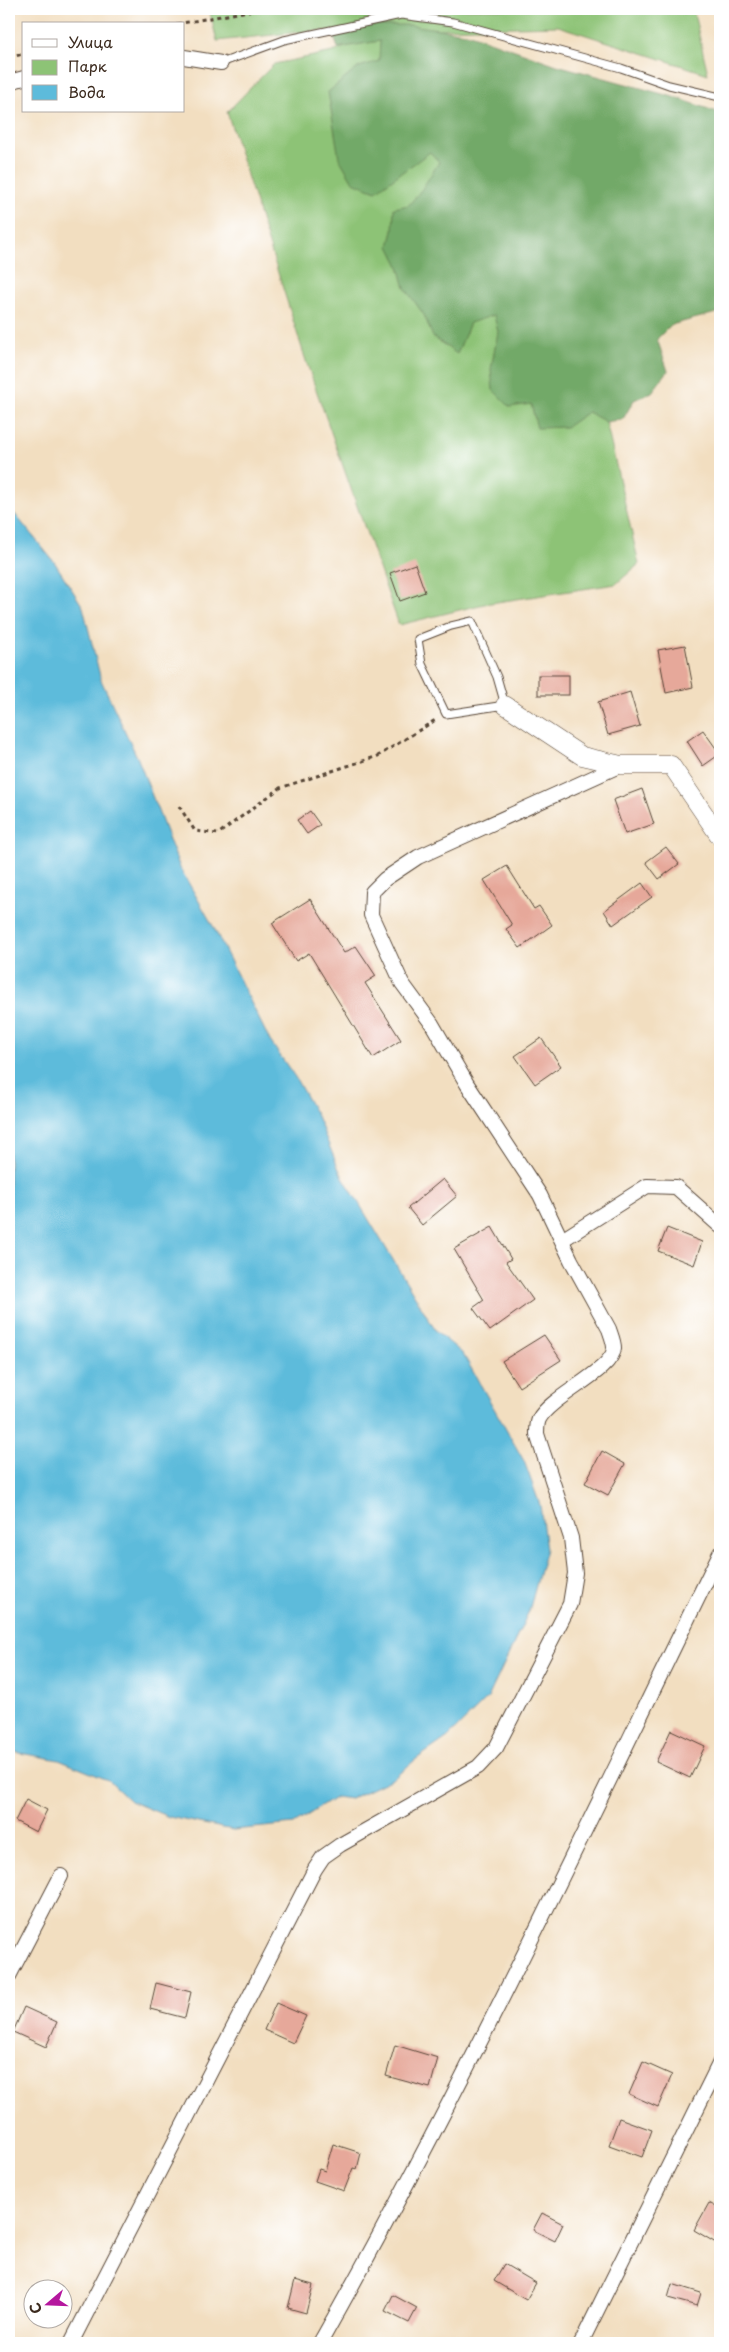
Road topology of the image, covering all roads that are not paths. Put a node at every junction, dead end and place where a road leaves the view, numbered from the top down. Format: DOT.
graph roads {
  1 [pos="185,57"];
  2 [pos="220,63"];
  3 [pos="22,79"];
  4 [pos="9,82"];
  5 [pos="720,97"];
  6 [pos="505,704"];
  7 [pos="621,765"];
  8 [pos="720,837"];
  9 [pos="720,1226"];
  10 [pos="562,1240"];
  11 [pos="720,1553"];
  12 [pos="61,1876"];
  13 [pos="9,1976"];
  14 [pos="720,2062"];
  15 [pos="71,2343"];
  16 [pos="320,2343"];
  17 [pos="581,2343"];
  1 -- 2 [label="street"];
  2 -- 5 [label="lane"];
  3 -- 4 [label="street"];
  6 -- 6 [label="lane"];
  6 -- 7 [label="street"];
  7 -- 8 [label="street"];
  7 -- 10 [label="street"];
  9 -- 10 [label="street"];
  10 -- 15 [label="street"];
  11 -- 16 [label="street"];
  12 -- 13 [label="street"];
  14 -- 17 [label="street"];
}
